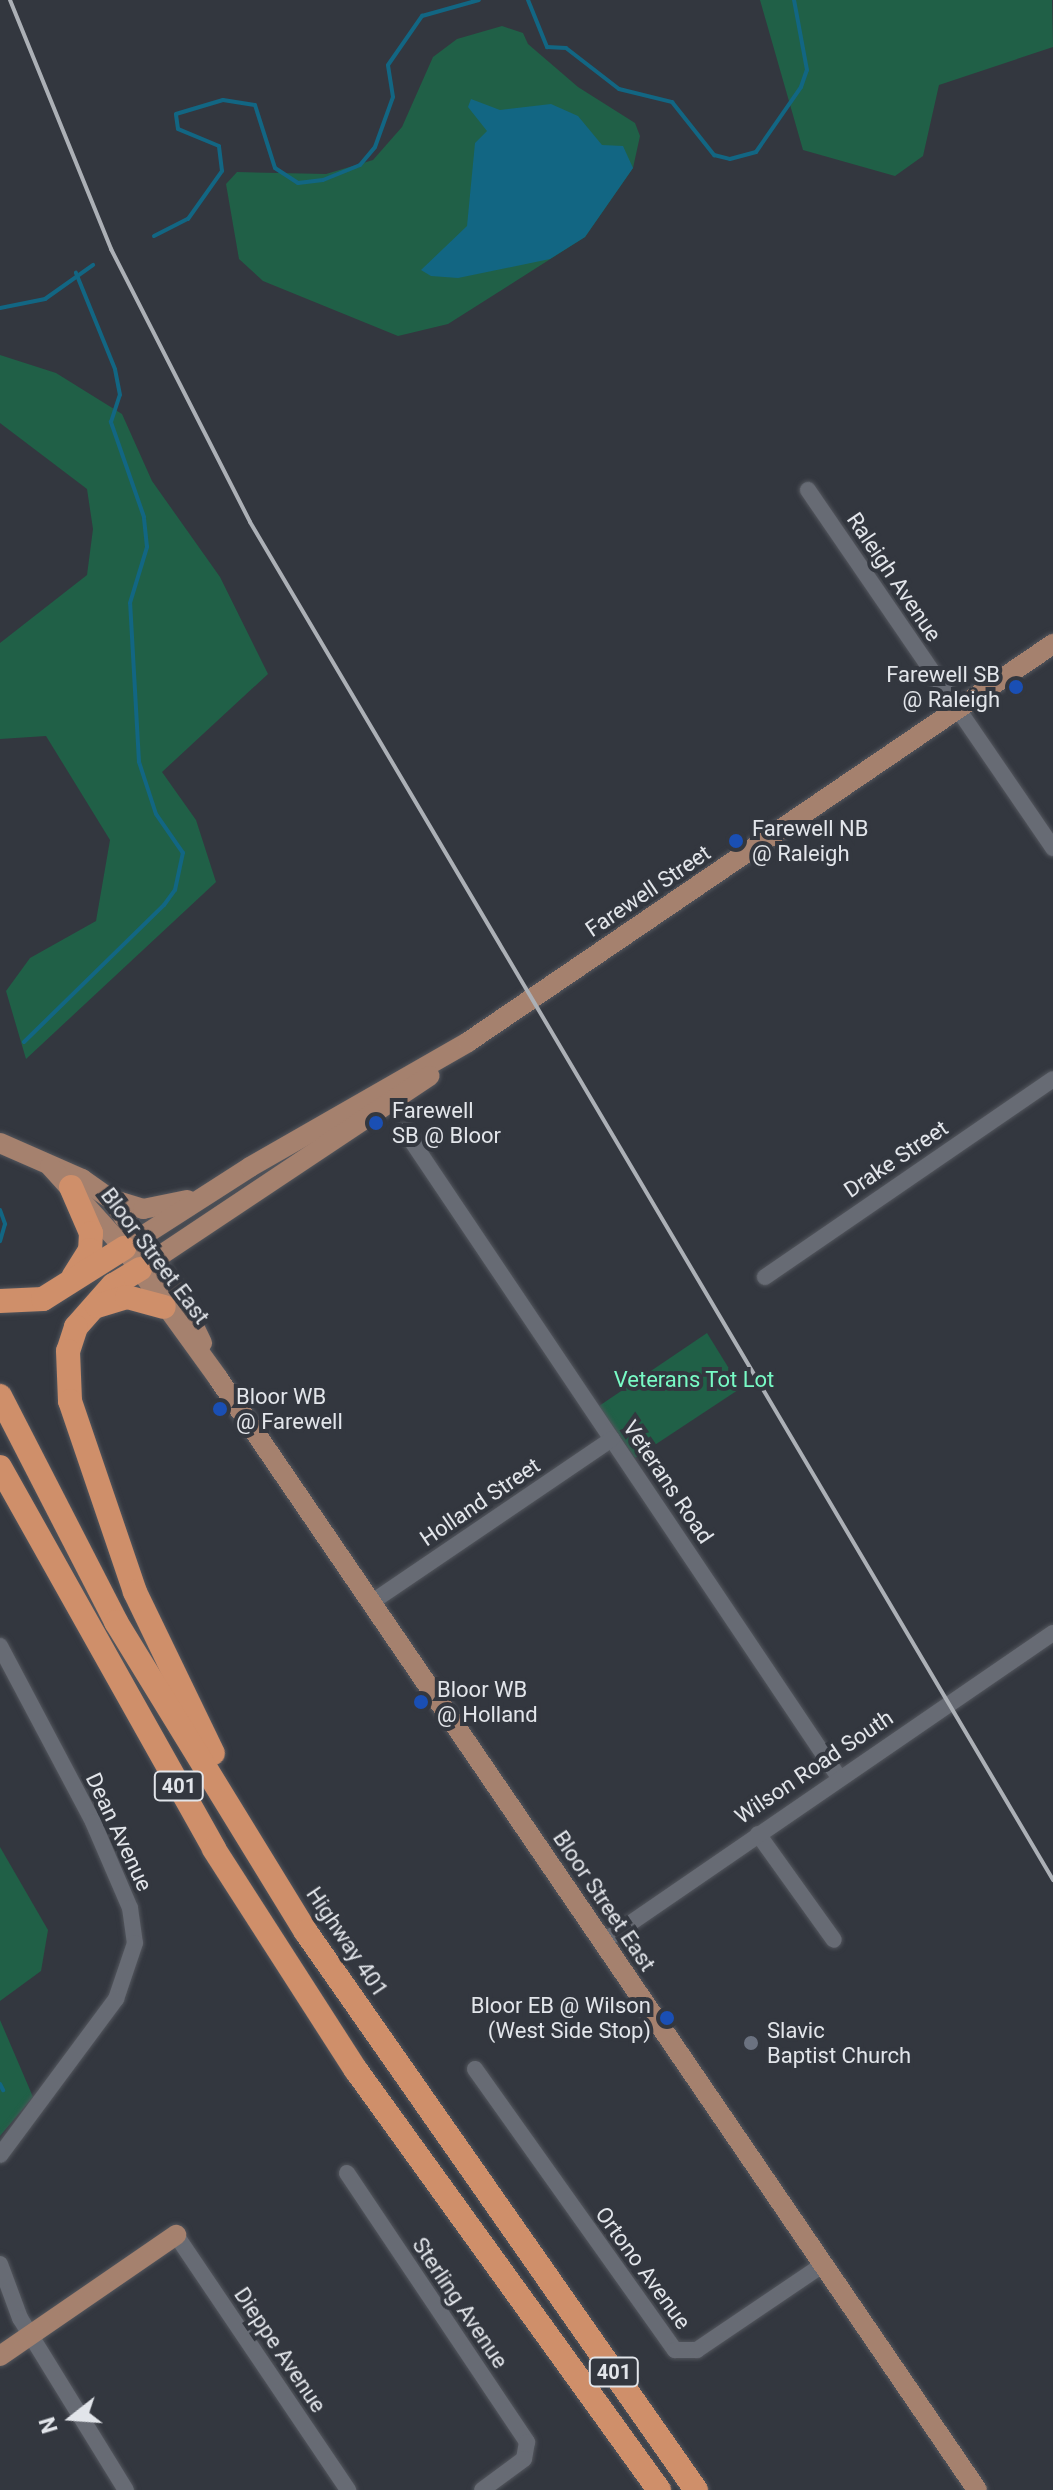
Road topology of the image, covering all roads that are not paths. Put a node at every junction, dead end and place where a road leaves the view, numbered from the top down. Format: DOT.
graph roads {
  1 [pos="808,490"];
  2 [pos="1053,644"];
  3 [pos="958,709"];
  4 [pos="1053,848"];
  5 [pos="468,1042"];
  6 [pos="1053,1079"];
  7 [pos="405,1131"];
  8 [pos="0,1143"];
  9 [pos="50,1166"];
  10 [pos="71,1187"];
  11 [pos="210,1193"];
  12 [pos="111,1199"];
  13 [pos="132,1242"];
  14 [pos="147,1264"];
  15 [pos="765,1277"];
  16 [pos="64,1286"];
  17 [pos="0,1301"];
  18 [pos="164,1307"];
  19 [pos="87,1309"];
  20 [pos="218,1378"];
  21 [pos="0,1396"];
  22 [pos="612,1439"];
  23 [pos="0,1467"];
  24 [pos="372,1602"];
  25 [pos="1053,1633"];
  26 [pos="0,1646"];
  27 [pos="840,1779"];
  28 [pos="758,1834"];
  29 [pos="306,1932"];
  30 [pos="834,1940"];
  31 [pos="603,1942"];
  32 [pos="475,2069"];
  33 [pos="0,2155"];
  34 [pos="347,2173"];
  35 [pos="176,2235"];
  36 [pos="0,2264"];
  37 [pos="824,2264"];
  38 [pos="30,2335"];
  39 [pos="0,2356"];
  40 [pos="126,2490"];
  41 [pos="348,2490"];
  42 [pos="482,2490"];
  43 [pos="659,2490"];
  44 [pos="696,2490"];
  45 [pos="977,2490"];
  1 -- 3 [label="street, Raleigh Avenue"];
  2 -- 3 [label="main road, Farewell Street"];
  3 -- 4 [label="street, Raleigh Avenue"];
  3 -- 5 [label="main road, Farewell Street"];
  5 -- 11 [label="main road, Farewell Street"];
  5 -- 14 [label="main road, Farewell Street"];
  6 -- 15 [label="street, Drake Street"];
  7 -- 22 [label="street, Veterans Road"];
  8 -- 9 [label="main road, Bloor Street East"];
  9 -- 10 [label="main road, Bloor Street East"];
  9 -- 12 [label="main road, Bloor Street East"];
  10 -- 13 [label="main road, Bloor Street East"];
  10 -- 16 [label="highway"];
  11 -- 12 [label="main road"];
  11 -- 13 [label="main road, Farewell Street"];
  12 -- 13 [label="main road, Bloor Street East"];
  13 -- 14 [label="main road, Bloor Street East"];
  13 -- 16 [label="highway"];
  14 -- 18 [label="main road, Bloor Street East"];
  14 -- 19 [label="highway"];
  14 -- 20 [label="main road, Bloor Street East"];
  16 -- 17 [label="highway"];
  18 -- 19 [label="highway"];
  18 -- 20 [label="main road, Bloor Street East"];
  19 -- 29 [label="highway"];
  20 -- 24 [label="main road, Bloor Street East"];
  21 -- 29 [label="highway, Highway 401 / 401"];
  22 -- 24 [label="street, Holland Street"];
  22 -- 27 [label="street, Veterans Road"];
  23 -- 43 [label="highway, 401"];
  24 -- 31 [label="main road, Bloor Street East"];
  25 -- 27 [label="street, Wilson Road South"];
  26 -- 33 [label="street, Dean Avenue"];
  27 -- 28 [label="street, Wilson Road South"];
  28 -- 30 [label="street"];
  28 -- 31 [label="street, Wilson Road South"];
  29 -- 44 [label="highway, Highway 401 / 401"];
  31 -- 37 [label="main road, Bloor Street East"];
  32 -- 37 [label="street, Ortono Avenue"];
  34 -- 42 [label="street, Sterling Avenue"];
  35 -- 38 [label="main road"];
  35 -- 41 [label="street, Dieppe Avenue"];
  36 -- 38 [label="street"];
  37 -- 45 [label="main road, Bloor Street East"];
  38 -- 39 [label="main road"];
  38 -- 40 [label="street"];
}
